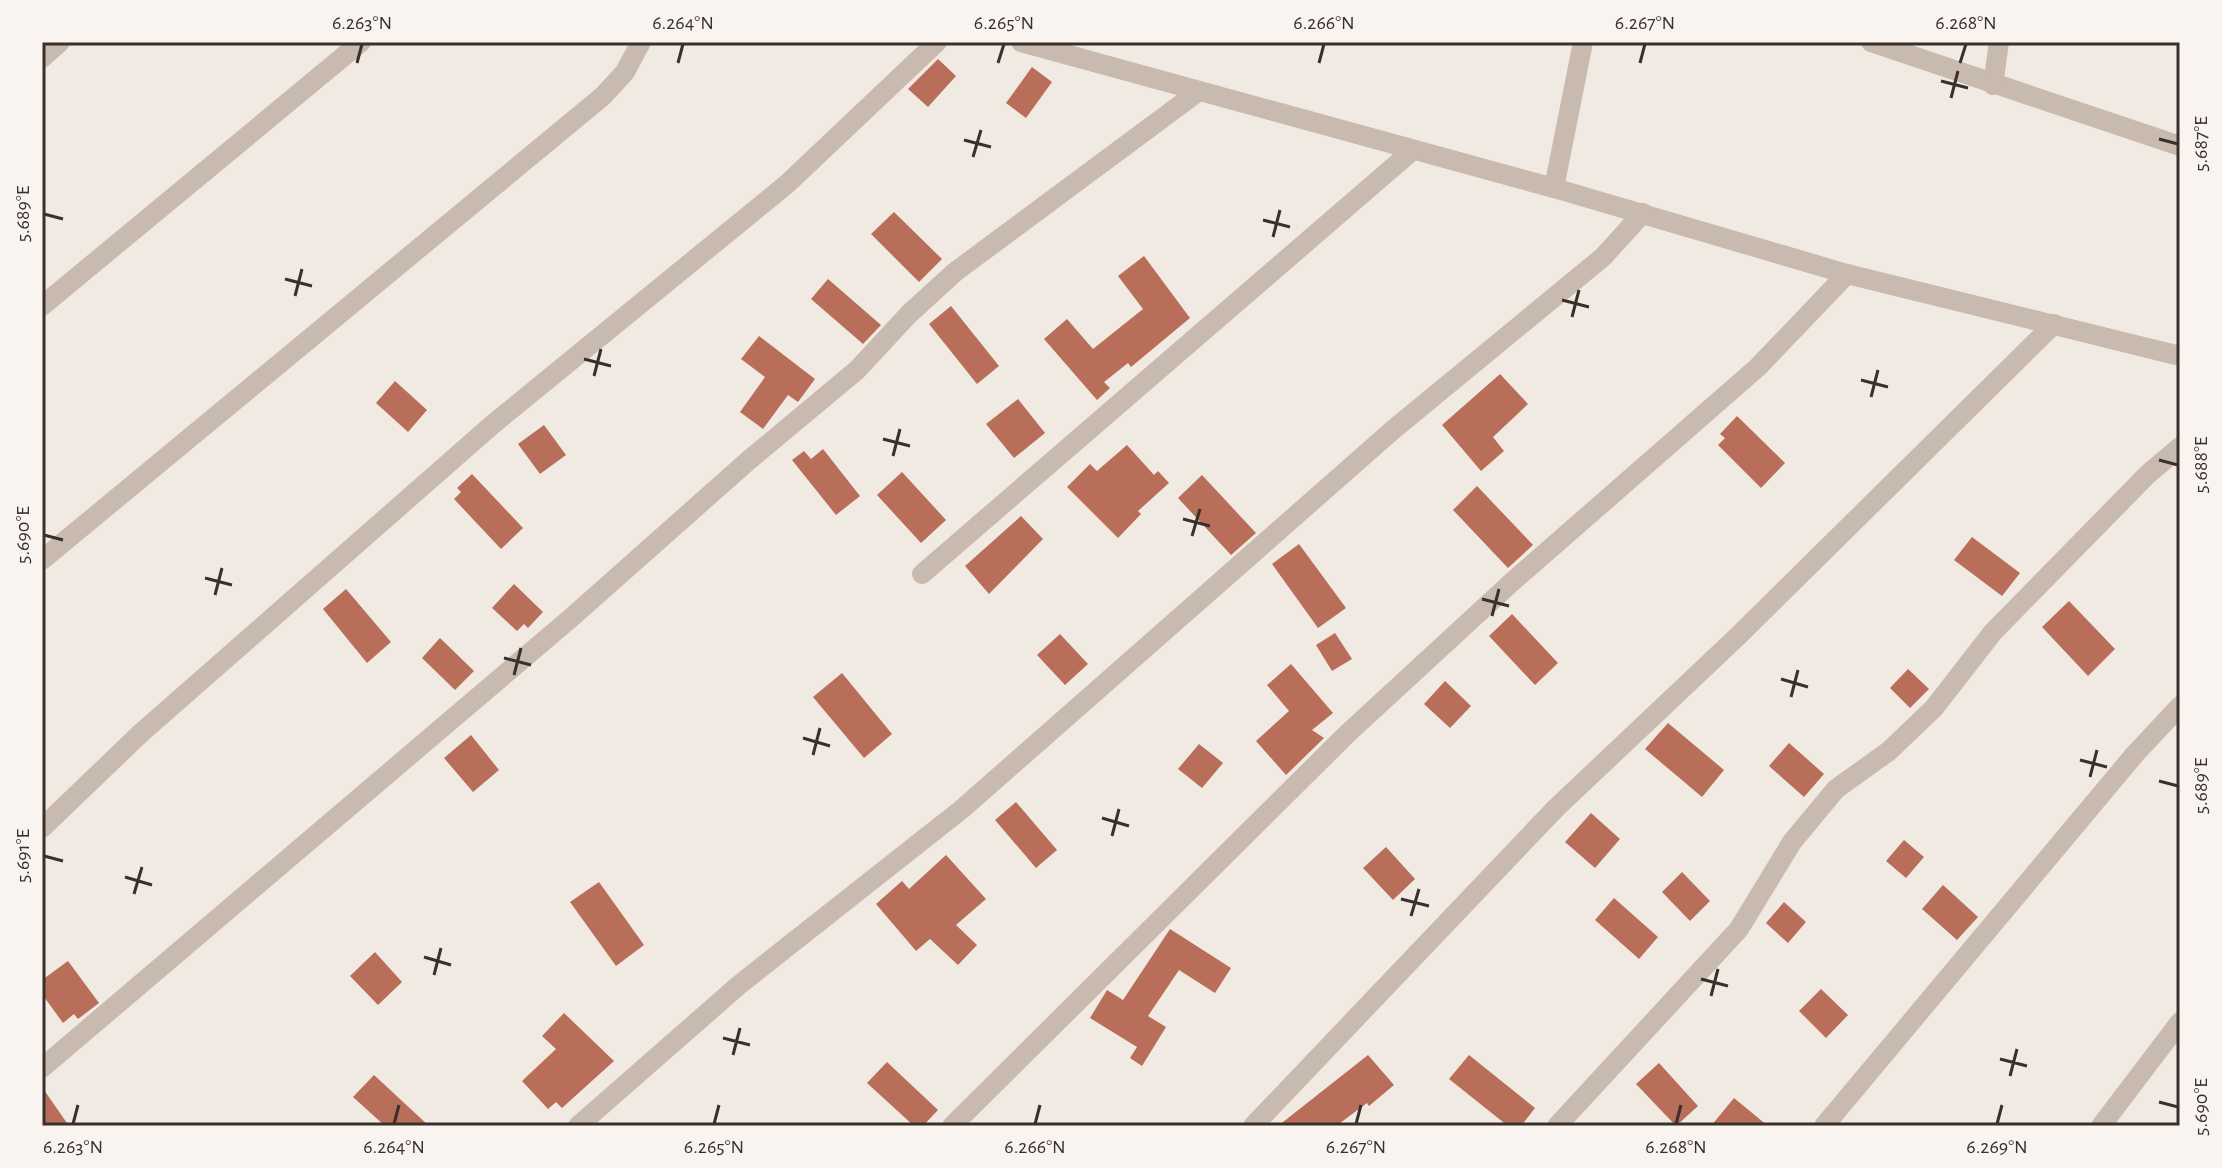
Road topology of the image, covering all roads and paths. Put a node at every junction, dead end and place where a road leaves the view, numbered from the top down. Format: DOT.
graph roads {
  1 [pos="60,42"];
  2 [pos="361,42"];
  3 [pos="641,42"];
  4 [pos="937,42"];
  5 [pos="1021,42"];
  6 [pos="1583,42"];
  7 [pos="1871,42"];
  8 [pos="1999,42"];
  9 [pos="42,58"];
  10 [pos="1993,85"];
  11 [pos="1199,91"];
  12 [pos="2180,146"];
  13 [pos="1413,150"];
  14 [pos="1554,188"];
  15 [pos="1643,213"];
  16 [pos="1847,274"];
  17 [pos="42,306"];
  18 [pos="2054,324"];
  19 [pos="2179,352"];
  20 [pos="2180,447"];
  21 [pos="42,560"];
  22 [pos="922,574"];
  23 [pos="2180,706"];
  24 [pos="42,828"];
  25 [pos="2180,1022"];
  26 [pos="42,1068"];
  27 [pos="578,1126"];
  28 [pos="952,1126"];
  29 [pos="1253,1126"];
  30 [pos="1557,1126"];
  31 [pos="1824,1126"];
  32 [pos="2101,1126"];
  1 -- 9 [label="street"];
  2 -- 17 [label="street"];
  3 -- 21 [label="street"];
  4 -- 24 [label="street"];
  5 -- 11 [label="street"];
  6 -- 14 [label="street"];
  7 -- 10 [label="street"];
  8 -- 10 [label="street"];
  10 -- 12 [label="street"];
  11 -- 13 [label="street"];
  11 -- 26 [label="street"];
  13 -- 14 [label="street"];
  13 -- 22 [label="street"];
  14 -- 15 [label="street"];
  15 -- 16 [label="street"];
  15 -- 27 [label="street"];
  16 -- 18 [label="street"];
  16 -- 28 [label="street"];
  18 -- 19 [label="street"];
  18 -- 29 [label="street"];
  20 -- 30 [label="street"];
  23 -- 31 [label="street"];
  25 -- 32 [label="street"];
}
